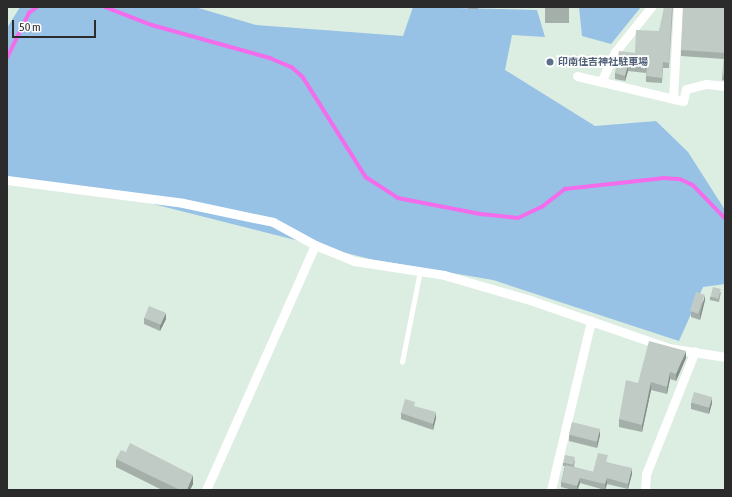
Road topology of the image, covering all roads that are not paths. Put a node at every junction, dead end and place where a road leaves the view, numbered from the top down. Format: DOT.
graph roads {
  1 [pos="651,7"];
  2 [pos="678,7"];
  3 [pos="577,76"];
  4 [pos="601,82"];
  5 [pos="725,86"];
  6 [pos="673,98"];
  7 [pos="7,180"];
  8 [pos="315,245"];
  9 [pos="420,271"];
  10 [pos="591,321"];
  11 [pos="695,351"];
  12 [pos="725,356"];
  13 [pos="402,362"];
  14 [pos="206,490"];
  15 [pos="551,490"];
  16 [pos="645,490"];
  1 -- 4 [label="street"];
  2 -- 6 [label="street"];
  3 -- 4 [label="street"];
  4 -- 6 [label="street"];
  5 -- 6 [label="street"];
  7 -- 8 [label="street"];
  8 -- 9 [label="street"];
  8 -- 14 [label="street"];
  9 -- 10 [label="street"];
  9 -- 13 [label="lane"];
  10 -- 11 [label="street"];
  10 -- 15 [label="street"];
  11 -- 12 [label="street"];
  11 -- 16 [label="street"];
}
